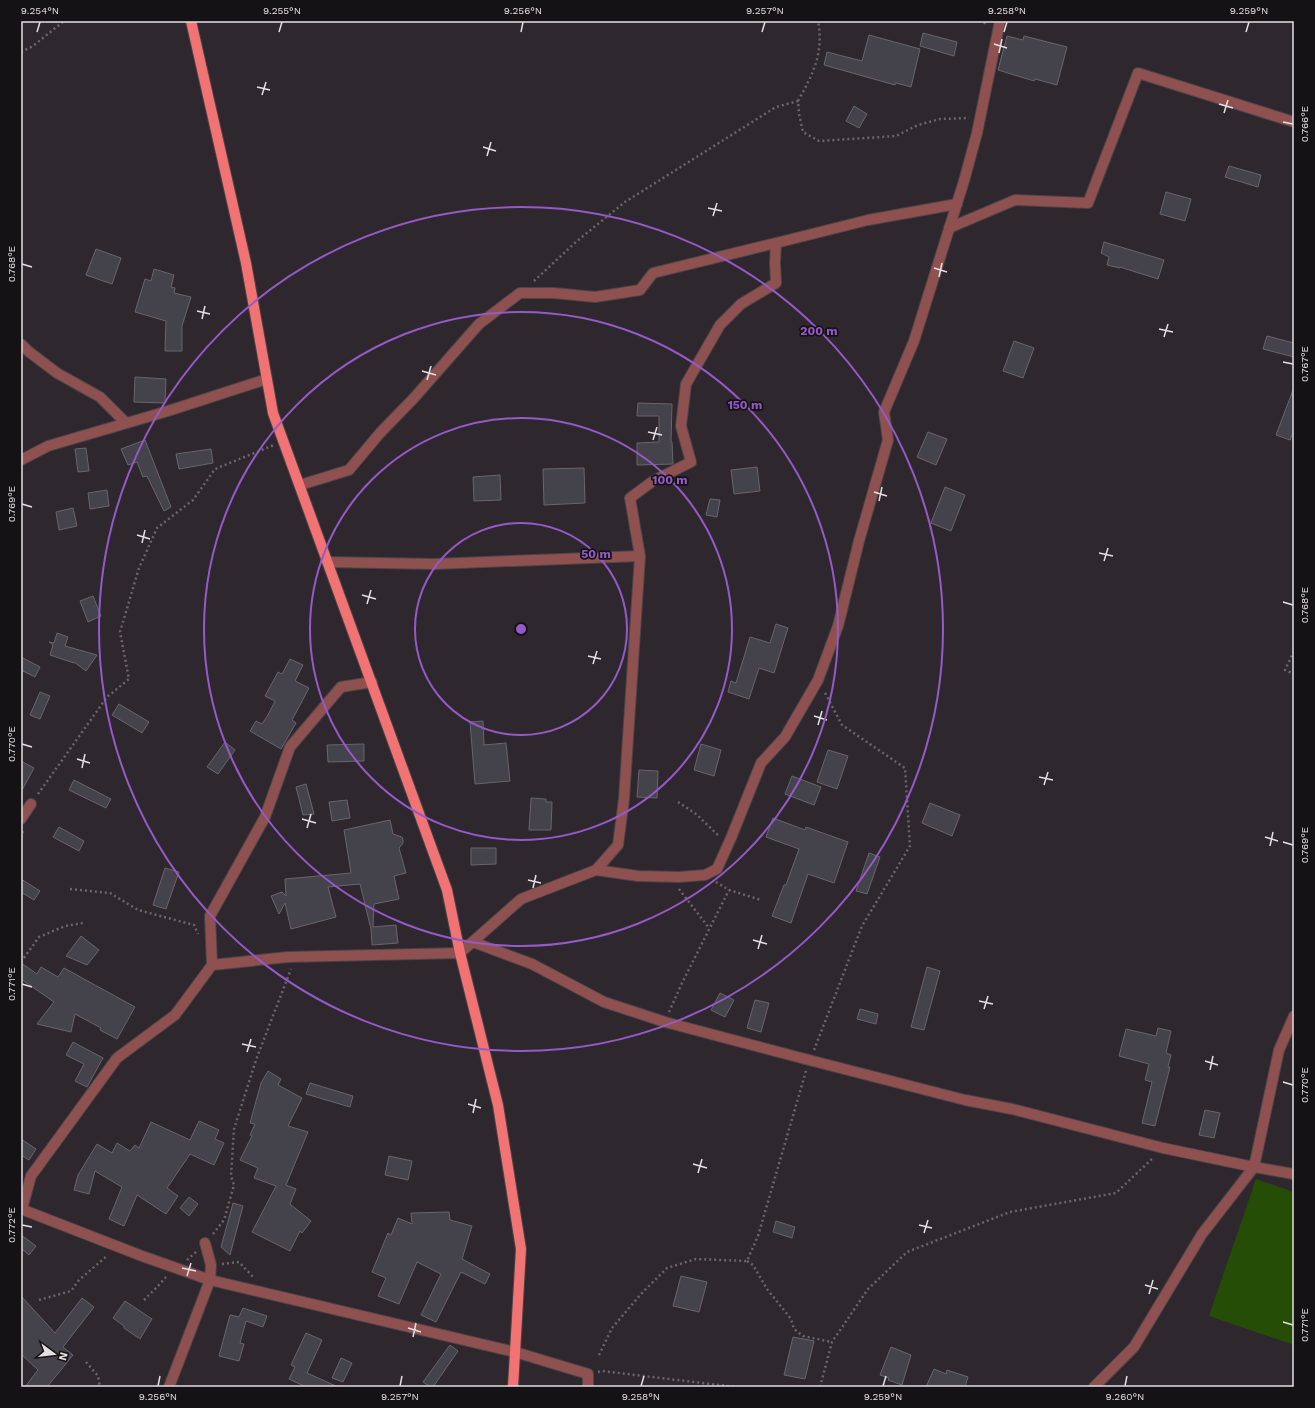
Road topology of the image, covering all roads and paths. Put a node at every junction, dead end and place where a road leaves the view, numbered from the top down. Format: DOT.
graph roads {
  1 [pos="64,21"];
  2 [pos="191,21"];
  3 [pos="818,21"];
  4 [pos="1000,21"];
  5 [pos="21,52"];
  6 [pos="798,101"];
  7 [pos="980,118"];
  8 [pos="1294,122"];
  9 [pos="957,204"];
  10 [pos="949,228"];
  11 [pos="776,243"];
  12 [pos="520,294"];
  13 [pos="21,344"];
  14 [pos="267,379"];
  15 [pos="126,423"];
  16 [pos="284,441"];
  17 [pos="21,460"];
  18 [pos="300,485"];
  19 [pos="640,556"];
  20 [pos="328,562"];
  21 [pos="1294,651"];
  22 [pos="1294,674"];
  23 [pos="818,680"];
  24 [pos="372,682"];
  25 [pos="678,802"];
  26 [pos="31,804"];
  27 [pos="21,818"];
  28 [pos="722,838"];
  29 [pos="596,870"];
  30 [pos="706,875"];
  31 [pos="669,877"];
  32 [pos="70,889"];
  33 [pos="729,890"];
  34 [pos="762,900"];
  35 [pos="83,923"];
  36 [pos="709,928"];
  37 [pos="200,938"];
  38 [pos="473,942"];
  39 [pos="460,953"];
  40 [pos="296,957"];
  41 [pos="21,962"];
  42 [pos="212,965"];
  43 [pos="1294,1016"];
  44 [pos="665,1022"];
  45 [pos="809,1060"];
  46 [pos="1163,1148"];
  47 [pos="1254,1167"];
  48 [pos="1294,1174"];
  49 [pos="22,1209"];
  50 [pos="205,1244"];
  51 [pos="120,1248"];
  52 [pos="747,1261"];
  53 [pos="239,1262"];
  54 [pos="166,1264"];
  55 [pos="211,1265"];
  56 [pos="178,1268"];
  57 [pos="210,1280"];
  58 [pos="39,1300"];
  59 [pos="144,1300"];
  60 [pos="832,1342"];
  61 [pos="515,1352"];
  62 [pos="599,1355"];
  63 [pos="86,1362"];
  64 [pos="588,1374"];
  65 [pos="100,1387"];
  66 [pos="169,1387"];
  67 [pos="513,1387"];
  68 [pos="588,1387"];
  69 [pos="736,1387"];
  70 [pos="820,1387"];
  71 [pos="1094,1387"];
  1 -- 5 [label="path"];
  2 -- 14 [label="main road"];
  3 -- 6 [label="path"];
  4 -- 7 [label="street"];
  6 -- 7 [label="path"];
  6 -- 12 [label="path"];
  7 -- 9 [label="street"];
  8 -- 10 [label="street"];
  9 -- 10 [label="street"];
  9 -- 11 [label="street"];
  10 -- 23 [label="street"];
  11 -- 12 [label="street"];
  11 -- 19 [label="street"];
  12 -- 18 [label="street"];
  13 -- 15 [label="street"];
  14 -- 15 [label="street"];
  14 -- 16 [label="main road"];
  15 -- 17 [label="street"];
  16 -- 18 [label="main road"];
  16 -- 26 [label="path"];
  18 -- 20 [label="main road"];
  19 -- 20 [label="street"];
  19 -- 29 [label="street"];
  20 -- 24 [label="main road"];
  21 -- 22 [label="path"];
  23 -- 30 [label="street"];
  23 -- 45 [label="path"];
  24 -- 39 [label="main road"];
  24 -- 42 [label="street"];
  25 -- 28 [label="path"];
  26 -- 27 [label="street"];
  29 -- 31 [label="street"];
  29 -- 38 [label="street"];
  30 -- 31 [label="street"];
  30 -- 33 [label="path"];
  31 -- 36 [label="path"];
  32 -- 37 [label="path"];
  33 -- 34 [label="path"];
  33 -- 44 [label="path"];
  35 -- 41 [label="path"];
  38 -- 39 [label="street"];
  38 -- 44 [label="street"];
  39 -- 40 [label="street"];
  39 -- 61 [label="main road"];
  40 -- 42 [label="street"];
  40 -- 50 [label="path"];
  42 -- 49 [label="street"];
  43 -- 47 [label="street"];
  44 -- 45 [label="street"];
  45 -- 46 [label="street"];
  45 -- 52 [label="path"];
  46 -- 47 [label="street"];
  46 -- 60 [label="path"];
  47 -- 48 [label="street"];
  47 -- 71 [label="street"];
  49 -- 51 [label="street"];
  50 -- 55 [label="street"];
  50 -- 56 [label="path"];
  51 -- 54 [label="street"];
  51 -- 58 [label="path"];
  52 -- 60 [label="path"];
  52 -- 62 [label="path"];
  53 -- 55 [label="path"];
  54 -- 56 [label="street"];
  54 -- 59 [label="path"];
  55 -- 57 [label="street"];
  56 -- 57 [label="street"];
  57 -- 61 [label="street"];
  57 -- 66 [label="street"];
  60 -- 70 [label="path"];
  61 -- 64 [label="street"];
  61 -- 67 [label="main road"];
  63 -- 65 [label="path"];
  64 -- 68 [label="street"];
  64 -- 69 [label="path"];
}
